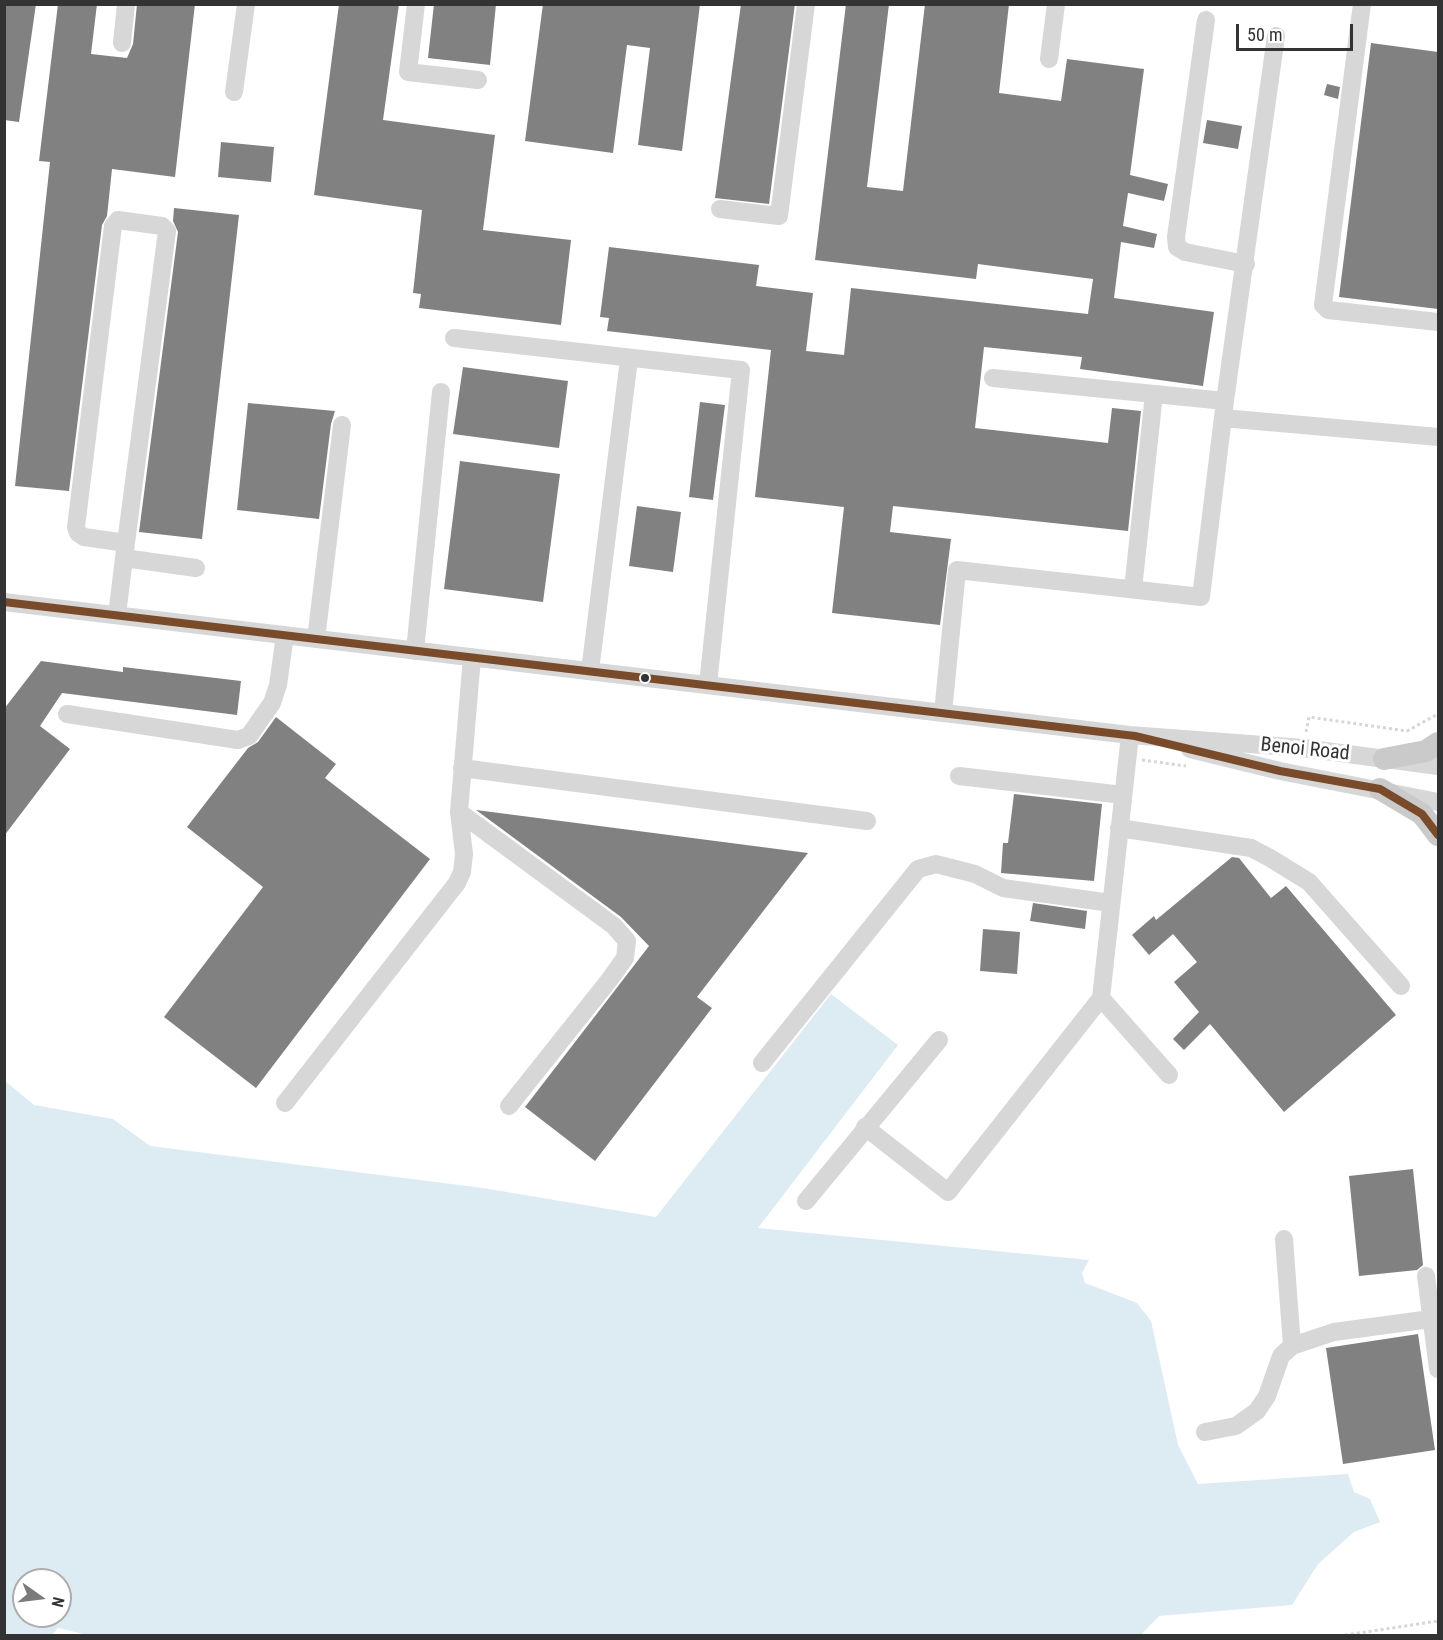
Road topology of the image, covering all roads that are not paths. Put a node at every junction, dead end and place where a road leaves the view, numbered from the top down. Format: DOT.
graph roads {
  1 [pos="126,4"];
  2 [pos="246,4"];
  3 [pos="416,4"];
  4 [pos="806,4"];
  5 [pos="1056,4"];
  6 [pos="1362,4"];
  7 [pos="1206,20"];
  8 [pos="1276,36"];
  9 [pos="122,43"];
  10 [pos="1049,59"];
  11 [pos="478,80"];
  12 [pos="234,92"];
  13 [pos="720,209"];
  14 [pos="1246,264"];
  15 [pos="1438,322"];
  16 [pos="454,338"];
  17 [pos="629,359"];
  18 [pos="993,378"];
  19 [pos="441,392"];
  20 [pos="1154,394"];
  21 [pos="1224,410"];
  22 [pos="342,425"];
  23 [pos="1438,436"];
  24 [pos="125,550"];
  25 [pos="196,568"];
  26 [pos="1132,590"];
  27 [pos="4,602"];
  28 [pos="117,615"];
  29 [pos="285,635"];
  30 [pos="316,639"];
  31 [pos="415,651"];
  32 [pos="472,657"];
  33 [pos="590,671"];
  34 [pos="708,685"];
  35 [pos="944,713"];
  36 [pos="67,714"];
  37 [pos="1133,736"];
  38 [pos="1438,743"];
  39 [pos="1384,759"];
  40 [pos="1438,766"];
  41 [pos="462,768"];
  42 [pos="959,776"];
  43 [pos="1380,789"];
  44 [pos="1123,795"];
  45 [pos="1438,802"];
  46 [pos="459,812"];
  47 [pos="867,821"];
  48 [pos="1119,828"];
  49 [pos="1438,836"];
  50 [pos="1111,903"];
  51 [pos="1401,986"];
  52 [pos="1101,998"];
  53 [pos="939,1040"];
  54 [pos="762,1063"];
  55 [pos="1169,1075"];
  56 [pos="285,1103"];
  57 [pos="509,1106"];
  58 [pos="865,1127"];
  59 [pos="806,1201"];
  60 [pos="1284,1239"];
  61 [pos="1426,1276"];
  62 [pos="1435,1319"];
  63 [pos="1292,1346"];
  64 [pos="1438,1369"];
  65 [pos="1205,1432"];
  1 -- 9 [label="street"];
  2 -- 12 [label="street"];
  3 -- 11 [label="street"];
  4 -- 13 [label="street"];
  5 -- 10 [label="street"];
  6 -- 15 [label="street"];
  7 -- 14 [label="street"];
  8 -- 14 [label="street"];
  14 -- 21 [label="street"];
  16 -- 17 [label="street"];
  17 -- 33 [label="street"];
  17 -- 34 [label="street"];
  18 -- 20 [label="street"];
  19 -- 31 [label="street"];
  20 -- 21 [label="street"];
  20 -- 26 [label="street"];
  21 -- 23 [label="street"];
  21 -- 26 [label="street"];
  22 -- 30 [label="street"];
  24 -- 24 [label="street"];
  24 -- 25 [label="street"];
  24 -- 28 [label="street"];
  26 -- 35 [label="street"];
  27 -- 28 [label="street, Benoi Road"];
  28 -- 29 [label="street, Benoi Road"];
  29 -- 30 [label="street, Benoi Road"];
  29 -- 36 [label="street"];
  30 -- 31 [label="street, Benoi Road"];
  31 -- 32 [label="street, Benoi Road"];
  32 -- 33 [label="street, Benoi Road"];
  32 -- 41 [label="street"];
  33 -- 34 [label="street, Benoi Road"];
  34 -- 35 [label="street, Benoi Road"];
  35 -- 37 [label="street, Benoi Road"];
  37 -- 39 [label="street, Benoi Road"];
  37 -- 43 [label="street, Benoi Road"];
  37 -- 44 [label="street"];
  38 -- 39 [label="main road"];
  39 -- 40 [label="street, Benoi Road"];
  41 -- 46 [label="street"];
  41 -- 47 [label="street"];
  42 -- 44 [label="street"];
  43 -- 45 [label="street, Benoi Road"];
  43 -- 49 [label="main road"];
  44 -- 48 [label="street"];
  46 -- 56 [label="street"];
  46 -- 57 [label="street"];
  48 -- 50 [label="street"];
  48 -- 51 [label="street"];
  50 -- 52 [label="street"];
  50 -- 54 [label="street"];
  52 -- 55 [label="street"];
  52 -- 58 [label="street"];
  53 -- 58 [label="street"];
  58 -- 59 [label="street"];
  60 -- 63 [label="street"];
  61 -- 62 [label="street"];
  62 -- 63 [label="street"];
  62 -- 64 [label="street"];
  63 -- 65 [label="street"];
}
